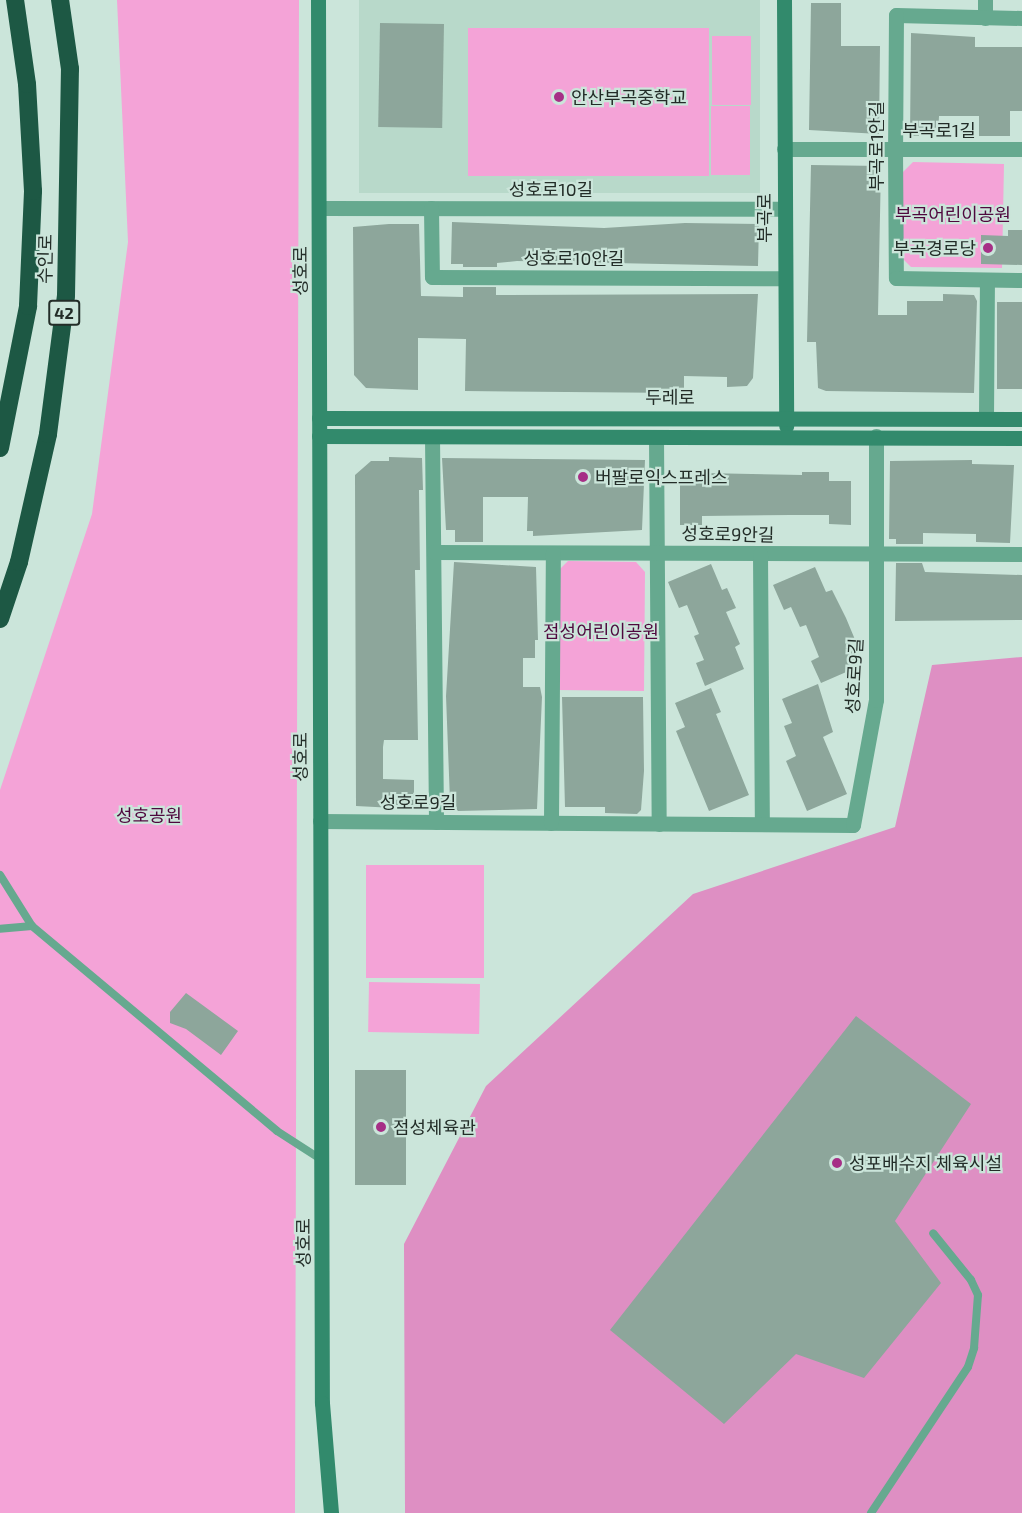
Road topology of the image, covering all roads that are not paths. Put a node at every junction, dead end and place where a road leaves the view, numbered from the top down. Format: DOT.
graph roads {
  1 [pos="15,0"];
  2 [pos="60,0"];
  3 [pos="318,0"];
  4 [pos="784,0"];
  5 [pos="985,0"];
  6 [pos="985,18"];
  7 [pos="1022,18"];
  8 [pos="784,149"];
  9 [pos="895,149"];
  10 [pos="1022,149"];
  11 [pos="319,208"];
  12 [pos="431,208"];
  13 [pos="783,209"];
  14 [pos="784,278"];
  15 [pos="987,280"];
  16 [pos="1022,280"];
  17 [pos="786,416"];
  18 [pos="319,418"];
  19 [pos="986,418"];
  20 [pos="1022,419"];
  21 [pos="319,436"];
  22 [pos="876,436"];
  23 [pos="432,437"];
  24 [pos="656,437"];
  25 [pos="786,437"];
  26 [pos="1022,438"];
  27 [pos="0,448"];
  28 [pos="434,552"];
  29 [pos="657,552"];
  30 [pos="553,553"];
  31 [pos="760,554"];
  32 [pos="876,554"];
  33 [pos="1022,554"];
  34 [pos="0,619"];
  35 [pos="320,821"];
  36 [pos="436,822"];
  37 [pos="551,823"];
  38 [pos="659,825"];
  39 [pos="762,825"];
  40 [pos="0,875"];
  41 [pos="32,926"];
  42 [pos="0,929"];
  43 [pos="322,1160"];
  44 [pos="933,1233"];
  45 [pos="331,1513"];
  46 [pos="871,1513"];
  1 -- 27 [label="highway, 수인로 / 42"];
  2 -- 34 [label="highway, 수인로 / 42"];
  3 -- 11 [label="street, 성호로"];
  4 -- 8 [label="street, 부곡로"];
  5 -- 6 [label="street"];
  6 -- 7 [label="street, 부곡로1안길"];
  6 -- 9 [label="street, 부곡로1안길"];
  8 -- 9 [label="street, 부곡로1길"];
  8 -- 13 [label="street, 부곡로"];
  9 -- 10 [label="street, 부곡로1길"];
  9 -- 15 [label="street, 부곡로1안길"];
  11 -- 12 [label="street, 성호로10길"];
  11 -- 18 [label="street, 성호로"];
  12 -- 13 [label="street, 성호로10길"];
  12 -- 14 [label="street, 성호로10안길"];
  13 -- 14 [label="street, 부곡로"];
  14 -- 17 [label="street, 부곡로"];
  15 -- 16 [label="street, 부곡로1안길"];
  15 -- 19 [label="street"];
  17 -- 18 [label="street, 두레로"];
  17 -- 19 [label="street, 두레로"];
  17 -- 25 [label="street, 부곡로"];
  18 -- 21 [label="street, 성호로"];
  19 -- 20 [label="street, 두레로"];
  21 -- 23 [label="street"];
  21 -- 35 [label="street, 성호로"];
  22 -- 25 [label="street"];
  22 -- 26 [label="street"];
  22 -- 32 [label="street, 성호로9길"];
  23 -- 24 [label="street"];
  23 -- 28 [label="street"];
  24 -- 25 [label="street"];
  24 -- 29 [label="street"];
  28 -- 30 [label="street, 성호로9안길"];
  28 -- 36 [label="street"];
  29 -- 30 [label="street, 성호로9안길"];
  29 -- 31 [label="street, 성호로9안길"];
  29 -- 38 [label="street"];
  30 -- 37 [label="street"];
  31 -- 32 [label="street, 성호로9안길"];
  31 -- 39 [label="street"];
  32 -- 33 [label="street, 성호로9안길"];
  32 -- 39 [label="street, 성호로9길"];
  35 -- 36 [label="street, 성호로9길"];
  35 -- 43 [label="street, 성호로"];
  36 -- 37 [label="street, 성호로9길"];
  37 -- 38 [label="street, 성호로9길"];
  38 -- 39 [label="street, 성호로9길"];
  40 -- 41 [label="lane"];
  41 -- 42 [label="lane"];
  41 -- 43 [label="lane"];
  43 -- 45 [label="street, 성호로"];
  44 -- 46 [label="lane"];
}
